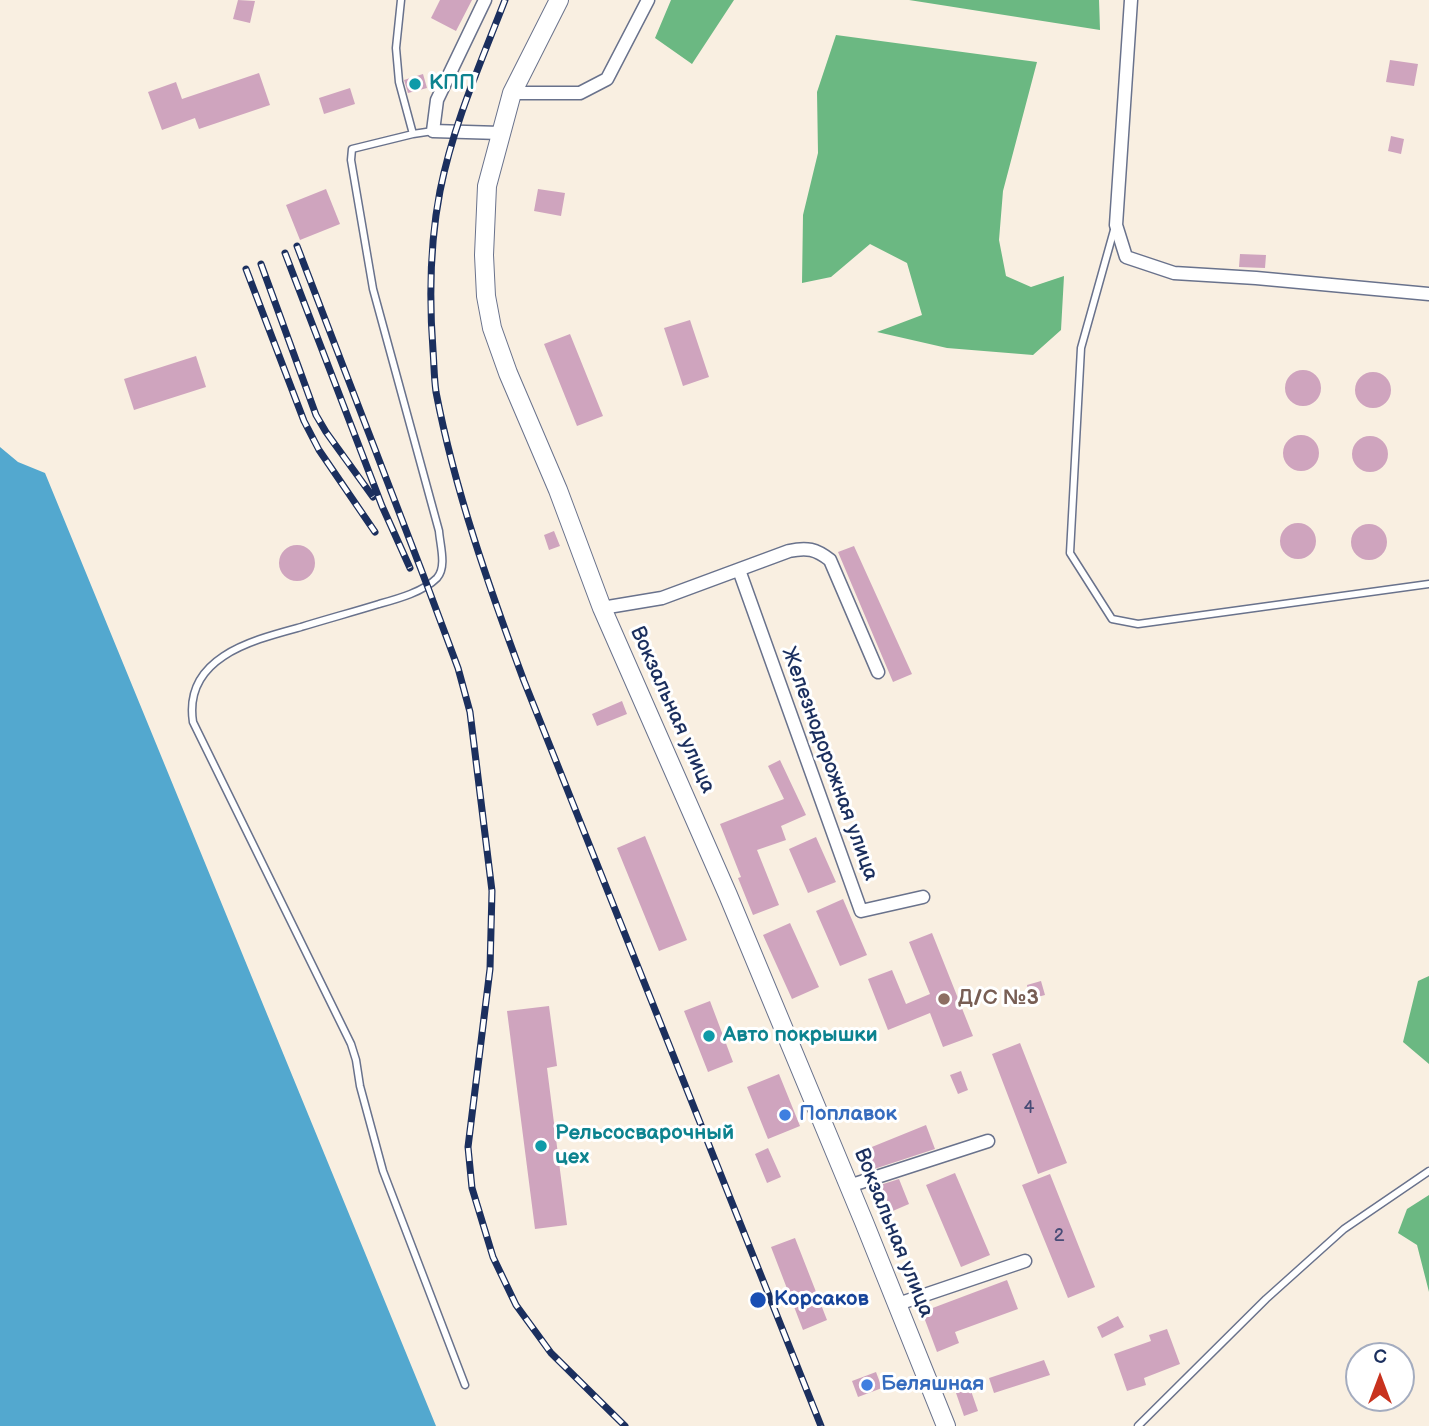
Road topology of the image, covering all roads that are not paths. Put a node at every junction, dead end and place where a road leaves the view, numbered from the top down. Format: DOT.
graph roads {
  1 [pos="401,0"];
  2 [pos="485,0"];
  3 [pos="559,0"];
  4 [pos="648,0"];
  5 [pos="1131,0"];
  6 [pos="512,93"];
  7 [pos="433,131"];
  8 [pos="500,133"];
  9 [pos="413,134"];
  10 [pos="1116,225"];
  11 [pos="1429,293"];
  12 [pos="739,570"];
  13 [pos="1429,584"];
  14 [pos="601,608"];
  15 [pos="878,672"];
  16 [pos="923,897"];
  17 [pos="988,1141"];
  18 [pos="1429,1171"];
  19 [pos="849,1186"];
  20 [pos="1025,1261"];
  21 [pos="898,1304"];
  22 [pos="465,1385"];
  23 [pos="946,1426"];
  24 [pos="1138,1426"];
  1 -- 9 [label="lane"];
  2 -- 7 [label="street"];
  3 -- 6 [label="main road, Вокзальная улица"];
  4 -- 6 [label="street"];
  5 -- 10 [label="street"];
  6 -- 8 [label="main road, Вокзальная улица"];
  7 -- 8 [label="street"];
  7 -- 9 [label="lane"];
  8 -- 14 [label="main road, Вокзальная улица"];
  9 -- 22 [label="lane"];
  10 -- 11 [label="street"];
  10 -- 13 [label="lane"];
  12 -- 14 [label="street"];
  12 -- 15 [label="street"];
  12 -- 16 [label="street, Железнодорожная улица"];
  14 -- 19 [label="main road, Вокзальная улица"];
  17 -- 19 [label="street"];
  18 -- 24 [label="lane"];
  19 -- 21 [label="main road, Вокзальная улица"];
  20 -- 21 [label="street"];
  21 -- 23 [label="main road, Вокзальная улица"];
}
